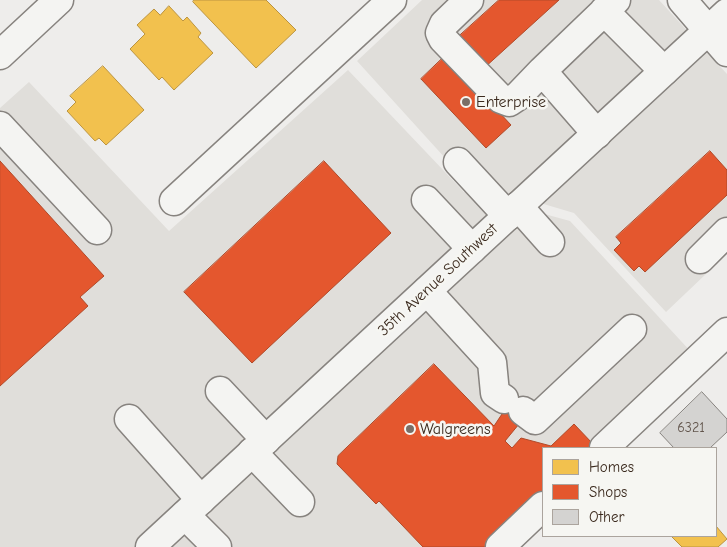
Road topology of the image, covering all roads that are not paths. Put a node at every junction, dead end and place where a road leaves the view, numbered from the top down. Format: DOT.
graph roads {
  1 [pos="59,0"];
  2 [pos="392,0"];
  3 [pos="470,0"];
  4 [pos="682,0"];
  5 [pos="610,6"];
  6 [pos="717,22"];
  7 [pos="727,52"];
  8 [pos="0,55"];
  9 [pos="542,71"];
  10 [pos="664,71"];
  11 [pos="0,126"];
  12 [pos="596,134"];
  13 [pos="458,162"];
  14 [pos="426,200"];
  15 [pos="174,201"];
  16 [pos="513,211"];
  17 [pos="97,230"];
  18 [pos="727,232"];
  19 [pos="550,242"];
  20 [pos="472,249"];
  21 [pos="700,259"];
  22 [pos="427,290"];
  23 [pos="632,329"];
  24 [pos="727,332"];
  25 [pos="220,391"];
  26 [pos="129,419"];
  27 [pos="259,446"];
  28 [pos="605,447"];
  29 [pos="300,502"];
  30 [pos="193,507"];
  31 [pos="542,507"];
  32 [pos="150,547"];
  33 [pos="216,547"];
  34 [pos="500,547"];
  1 -- 8 [label="main road"];
  2 -- 15 [label="main road"];
  3 -- 9 [label="main road"];
  4 -- 6 [label="main road"];
  5 -- 9 [label="main road"];
  5 -- 10 [label="main road"];
  6 -- 7 [label="main road"];
  6 -- 10 [label="main road, 35th Avenue Southwest"];
  9 -- 12 [label="main road"];
  10 -- 12 [label="main road, 35th Avenue Southwest"];
  11 -- 17 [label="main road"];
  12 -- 16 [label="main road, 35th Avenue Southwest"];
  13 -- 16 [label="main road"];
  14 -- 20 [label="main road"];
  16 -- 19 [label="main road"];
  16 -- 20 [label="main road, 35th Avenue Southwest"];
  18 -- 21 [label="main road"];
  20 -- 22 [label="main road, 35th Avenue Southwest"];
  22 -- 23 [label="main road"];
  22 -- 27 [label="main road, 35th Avenue Southwest"];
  24 -- 28 [label="main road"];
  25 -- 27 [label="main road"];
  26 -- 30 [label="main road"];
  27 -- 29 [label="main road"];
  27 -- 30 [label="main road, 35th Avenue Southwest"];
  30 -- 32 [label="main road, 35th Avenue Southwest"];
  30 -- 33 [label="main road"];
  31 -- 34 [label="main road"];
}
